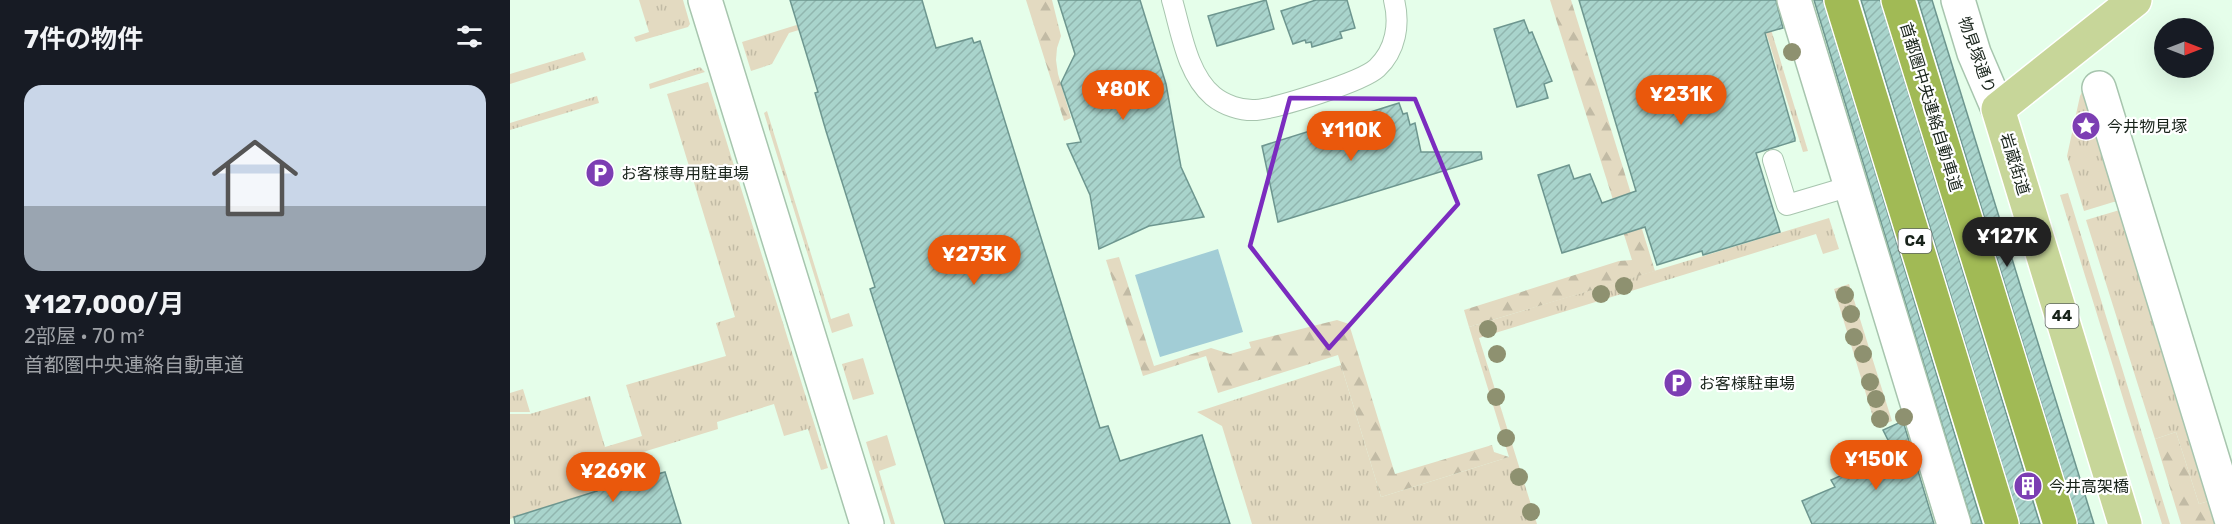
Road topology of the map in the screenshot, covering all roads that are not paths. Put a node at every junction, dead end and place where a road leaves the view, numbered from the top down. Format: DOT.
graph roads {
  1 [pos="705,0"];
  2 [pos="1172,0"];
  3 [pos="1394,0"];
  4 [pos="1794,0"];
  5 [pos="1841,0"];
  6 [pos="1898,0"];
  7 [pos="1958,0"];
  8 [pos="2135,0"];
  9 [pos="2099,88"];
  10 [pos="1998,109"];
  11 [pos="1773,160"];
  12 [pos="1851,186"];
  13 [pos="2227,489"];
  14 [pos="2232,522"];
  15 [pos="867,524"];
  16 [pos="1954,524"];
  17 [pos="2002,524"];
  18 [pos="2060,524"];
  19 [pos="2125,524"];
  1 -- 15 [label="street"];
  2 -- 3 [label="lane"];
  4 -- 12 [label="street"];
  5 -- 17 [label="highway, C4"];
  6 -- 18 [label="highway, 首都圏中央連絡自動車道"];
  7 -- 10 [label="street, 物見塚通り"];
  8 -- 10 [label="main road"];
  9 -- 13 [label="street"];
  10 -- 19 [label="main road, 岩蔵街道 / 44"];
  11 -- 12 [label="lane"];
  12 -- 16 [label="street"];
  13 -- 14 [label="street"];
}
